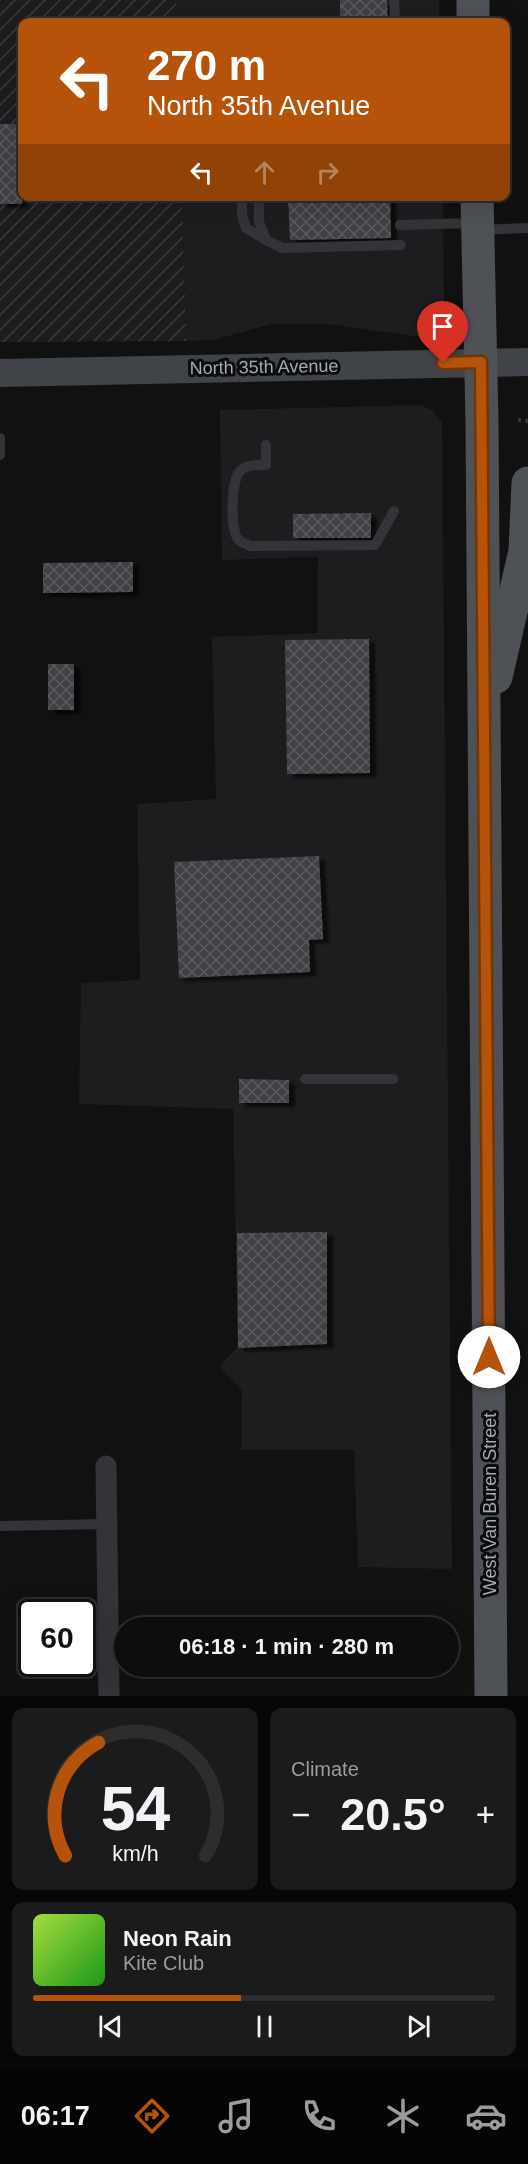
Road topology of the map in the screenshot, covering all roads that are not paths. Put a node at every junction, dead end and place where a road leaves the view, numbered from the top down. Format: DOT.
graph roads {
  1 [pos="394,0"];
  2 [pos="473,0"];
  3 [pos="395,18"];
  4 [pos="473,18"];
  5 [pos="242,201"];
  6 [pos="259,201"];
  7 [pos="478,217"];
  8 [pos="400,225"];
  9 [pos="528,228"];
  10 [pos="266,240"];
  11 [pos="401,245"];
  12 [pos="481,362"];
  13 [pos="528,362"];
  14 [pos="0,373"];
  15 [pos="0,438"];
  16 [pos="266,446"];
  17 [pos="0,455"];
  18 [pos="528,483"];
  19 [pos="394,511"];
  20 [pos="484,728"];
  21 [pos="305,1079"];
  22 [pos="393,1079"];
  23 [pos="106,1466"];
  24 [pos="107,1524"];
  25 [pos="0,1526"];
  26 [pos="109,1696"];
  27 [pos="491,1696"];
  1 -- 3 [label="lane"];
  2 -- 4 [label="main road"];
  5 -- 10 [label="lane"];
  6 -- 10 [label="lane"];
  7 -- 8 [label="lane"];
  7 -- 9 [label="lane"];
  7 -- 12 [label="main road, West Van Buren Street"];
  10 -- 11 [label="lane"];
  12 -- 13 [label="main road, North 35th Avenue"];
  12 -- 14 [label="main road, North 35th Avenue"];
  12 -- 20 [label="main road, West Van Buren Street"];
  15 -- 17 [label="lane"];
  16 -- 19 [label="lane"];
  18 -- 20 [label="main road"];
  20 -- 27 [label="main road, West Van Buren Street"];
  21 -- 22 [label="lane"];
  23 -- 24 [label="street"];
  24 -- 25 [label="lane"];
  24 -- 26 [label="street"];
}
